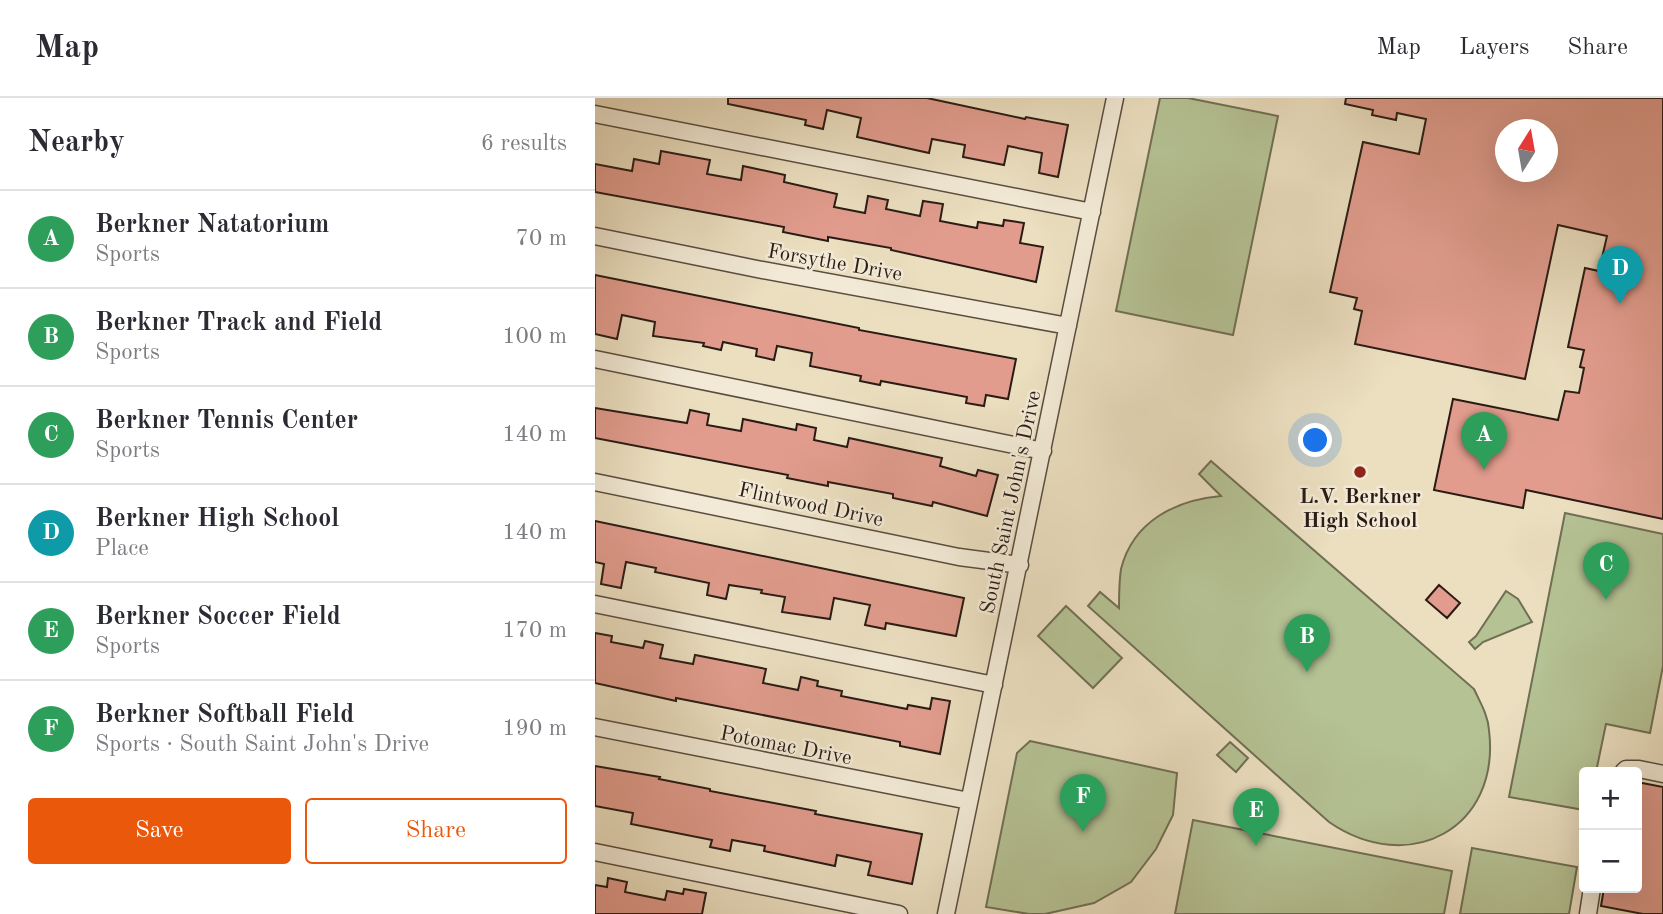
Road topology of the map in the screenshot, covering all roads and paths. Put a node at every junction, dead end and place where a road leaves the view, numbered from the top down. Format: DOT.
graph roads {
  1 [pos="1115,98"];
  2 [pos="595,114"];
  3 [pos="1091,212"];
  4 [pos="595,236"];
  5 [pos="1068,326"];
  6 [pos="595,359"];
  7 [pos="1042,451"];
  8 [pos="595,482"];
  9 [pos="1020,565"];
  10 [pos="595,604"];
  11 [pos="993,685"];
  12 [pos="595,727"];
  13 [pos="1642,770"];
  14 [pos="1663,774"];
  15 [pos="969,802"];
  16 [pos="595,852"];
  17 [pos="1591,893"];
  18 [pos="899,914"];
  19 [pos="946,914"];
  20 [pos="1588,914"];
  1 -- 3 [label="street, South Saint John's Drive"];
  2 -- 3 [label="street"];
  3 -- 5 [label="street, South Saint John's Drive"];
  4 -- 5 [label="street, Forsythe Drive"];
  5 -- 7 [label="street, South Saint John's Drive"];
  6 -- 7 [label="street"];
  7 -- 9 [label="street, South Saint John's Drive"];
  8 -- 9 [label="street, Flintwood Drive"];
  9 -- 11 [label="street, South Saint John's Drive"];
  10 -- 11 [label="street"];
  11 -- 15 [label="street, South Saint John's Drive"];
  12 -- 15 [label="street, Potomac Drive"];
  13 -- 14 [label="street"];
  15 -- 19 [label="street, South Saint John's Drive"];
  16 -- 18 [label="street"];
  17 -- 20 [label="street"];
}
